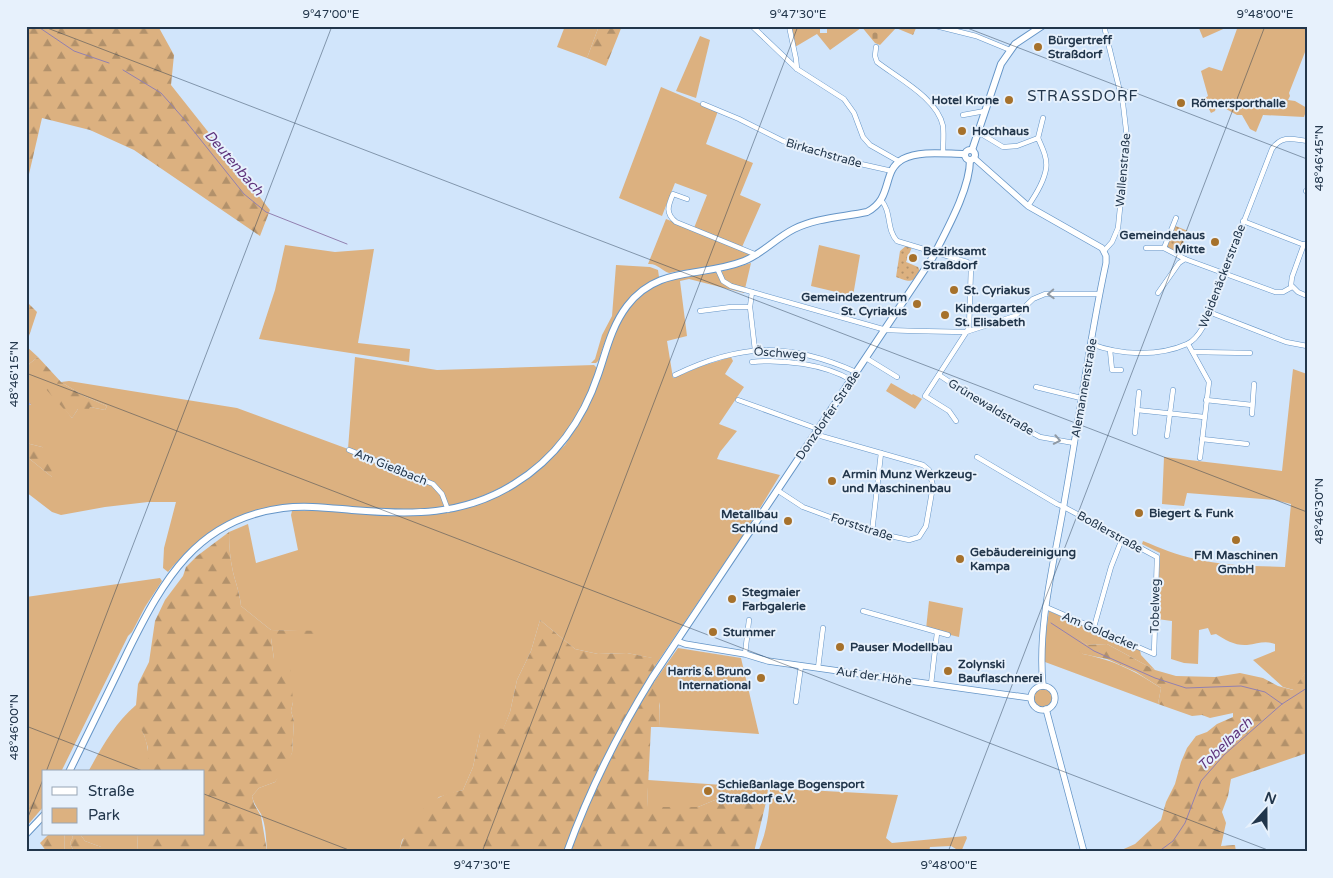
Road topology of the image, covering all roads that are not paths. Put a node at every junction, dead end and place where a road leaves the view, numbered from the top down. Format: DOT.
graph roads {
  1 [pos="752,26"];
  2 [pos="789,26"];
  3 [pos="936,26"];
  4 [pos="1042,26"];
  5 [pos="1111,26"];
  6 [pos="1104,28"];
  7 [pos="876,47"];
  8 [pos="1010,50"];
  9 [pos="796,69"];
  10 [pos="703,104"];
  11 [pos="985,110"];
  12 [pos="963,115"];
  13 [pos="1044,118"];
  14 [pos="978,132"];
  15 [pos="1038,138"];
  16 [pos="1307,141"];
  17 [pos="968,152"];
  18 [pos="943,153"];
  19 [pos="972,159"];
  20 [pos="900,162"];
  21 [pos="892,171"];
  22 [pos="687,200"];
  23 [pos="881,200"];
  24 [pos="1028,206"];
  25 [pos="1176,218"];
  26 [pos="1244,221"];
  27 [pos="1305,245"];
  28 [pos="1146,248"];
  29 [pos="1164,248"];
  30 [pos="1104,251"];
  31 [pos="936,252"];
  32 [pos="757,255"];
  33 [pos="1185,259"];
  34 [pos="718,270"];
  35 [pos="1224,273"];
  36 [pos="1292,287"];
  37 [pos="752,292"];
  38 [pos="1158,293"];
  39 [pos="1099,294"];
  40 [pos="1307,296"];
  41 [pos="750,307"];
  42 [pos="700,311"];
  43 [pos="1209,312"];
  44 [pos="886,330"];
  45 [pos="966,332"];
  46 [pos="1091,344"];
  47 [pos="1188,344"];
  48 [pos="1307,346"];
  49 [pos="755,350"];
  50 [pos="1110,350"];
  51 [pos="1193,352"];
  52 [pos="1250,353"];
  53 [pos="866,358"];
  54 [pos="752,362"];
  55 [pos="1121,370"];
  56 [pos="856,372"];
  57 [pos="675,375"];
  58 [pos="939,375"];
  59 [pos="897,377"];
  60 [pos="851,380"];
  61 [pos="1254,384"];
  62 [pos="1036,386"];
  63 [pos="1172,390"];
  64 [pos="1139,392"];
  65 [pos="1081,398"];
  66 [pos="738,400"];
  67 [pos="1206,400"];
  68 [pos="1252,405"];
  69 [pos="1137,410"];
  70 [pos="1170,414"];
  71 [pos="1252,414"];
  72 [pos="1204,417"];
  73 [pos="956,421"];
  74 [pos="818,429"];
  75 [pos="1135,434"];
  76 [pos="821,436"];
  77 [pos="1167,436"];
  78 [pos="1202,440"];
  79 [pos="1074,444"];
  80 [pos="1247,444"];
  81 [pos="348,450"];
  82 [pos="881,453"];
  83 [pos="977,457"];
  84 [pos="1200,458"];
  85 [pos="777,490"];
  86 [pos="1064,506"];
  87 [pos="448,510"];
  88 [pos="872,532"];
  89 [pos="1122,539"];
  90 [pos="1157,557"];
  91 [pos="1046,607"];
  92 [pos="862,611"];
  93 [pos="749,620"];
  94 [pos="1094,627"];
  95 [pos="823,628"];
  96 [pos="937,633"];
  97 [pos="948,635"];
  98 [pos="677,641"];
  99 [pos="745,654"];
  100 [pos="1154,654"];
  101 [pos="801,666"];
  102 [pos="818,668"];
  103 [pos="931,684"];
  104 [pos="1043,686"];
  105 [pos="1031,698"];
  106 [pos="796,702"];
  107 [pos="1046,710"];
  108 [pos="70,770"];
  109 [pos="42,816"];
  110 [pos="26,834"];
  111 [pos="1083,850"];
  112 [pos="567,852"];
  1 -- 9 [label="street"];
  2 -- 9 [label="street"];
  3 -- 8 [label="street"];
  4 -- 8 [label="main road"];
  5 -- 6 [label="street"];
  6 -- 30 [label="street, Wallenstraße"];
  7 -- 18 [label="street"];
  8 -- 11 [label="main road"];
  9 -- 20 [label="street"];
  10 -- 21 [label="street, Birkachstraße"];
  11 -- 12 [label="street"];
  11 -- 14 [label="main road"];
  13 -- 15 [label="street"];
  14 -- 15 [label="street"];
  14 -- 17 [label="main road"];
  15 -- 24 [label="street"];
  16 -- 26 [label="street, Weidenäckerstraße"];
  17 -- 18 [label="main road"];
  17 -- 19 [label="main road"];
  18 -- 20 [label="main road"];
  19 -- 24 [label="street"];
  19 -- 31 [label="main road, Donzdorfer Straße"];
  20 -- 21 [label="main road"];
  21 -- 23 [label="main road"];
  22 -- 32 [label="street"];
  23 -- 31 [label="street"];
  23 -- 32 [label="main road"];
  24 -- 30 [label="street"];
  25 -- 29 [label="street"];
  26 -- 27 [label="street"];
  26 -- 35 [label="street, Weidenäckerstraße"];
  27 -- 36 [label="street"];
  28 -- 29 [label="street"];
  29 -- 33 [label="street"];
  30 -- 39 [label="street, Alemannenstraße"];
  31 -- 44 [label="main road, Donzdorfer Straße"];
  31 -- 45 [label="street"];
  32 -- 34 [label="main road"];
  33 -- 35 [label="street"];
  33 -- 38 [label="street"];
  34 -- 37 [label="street"];
  34 -- 87 [label="main road"];
  35 -- 36 [label="street"];
  35 -- 43 [label="street, Weidenäckerstraße"];
  36 -- 40 [label="street"];
  37 -- 41 [label="street"];
  37 -- 44 [label="street"];
  39 -- 45 [label="street, one-way"];
  39 -- 46 [label="street, Alemannenstraße"];
  41 -- 42 [label="street"];
  41 -- 49 [label="street"];
  43 -- 47 [label="street, Weidenäckerstraße"];
  43 -- 48 [label="street"];
  44 -- 45 [label="street"];
  44 -- 53 [label="main road, Donzdorfer Straße"];
  45 -- 58 [label="street"];
  46 -- 50 [label="street"];
  46 -- 65 [label="street, Alemannenstraße"];
  47 -- 50 [label="street"];
  47 -- 51 [label="street"];
  49 -- 56 [label="street, Öschweg"];
  49 -- 57 [label="street, Öschweg"];
  50 -- 55 [label="street"];
  51 -- 52 [label="street"];
  51 -- 67 [label="street"];
  53 -- 56 [label="main road, Donzdorfer Straße"];
  53 -- 59 [label="street"];
  54 -- 60 [label="street"];
  56 -- 60 [label="main road, Donzdorfer Straße"];
  58 -- 73 [label="street"];
  58 -- 79 [label="street, Grünewaldstraße, one-way"];
  60 -- 74 [label="main road, Donzdorfer Straße"];
  61 -- 68 [label="street"];
  62 -- 65 [label="street"];
  63 -- 70 [label="street"];
  64 -- 69 [label="street"];
  65 -- 79 [label="street, Alemannenstraße"];
  66 -- 74 [label="street"];
  67 -- 68 [label="street"];
  67 -- 72 [label="street"];
  68 -- 71 [label="street"];
  69 -- 70 [label="street"];
  69 -- 75 [label="street"];
  70 -- 72 [label="street"];
  70 -- 77 [label="street"];
  72 -- 78 [label="street"];
  74 -- 85 [label="main road, Donzdorfer Straße"];
  76 -- 82 [label="street, Forststraße"];
  78 -- 80 [label="street"];
  78 -- 84 [label="street"];
  79 -- 86 [label="street, Alemannenstraße"];
  81 -- 87 [label="street, Am Gießbach"];
  82 -- 88 [label="street"];
  82 -- 88 [label="street, Forststraße"];
  83 -- 86 [label="street, Boßlerstraße"];
  85 -- 88 [label="street, Forststraße"];
  85 -- 98 [label="main road, Donzdorfer Straße"];
  86 -- 89 [label="street, Boßlerstraße"];
  86 -- 91 [label="street, Alemannenstraße"];
  87 -- 108 [label="main road"];
  89 -- 90 [label="street, Boßlerstraße"];
  89 -- 94 [label="street"];
  90 -- 100 [label="street, Tobelweg"];
  91 -- 94 [label="street, Am Goldacker"];
  91 -- 104 [label="street, Alemannenstraße"];
  92 -- 96 [label="street"];
  93 -- 99 [label="street"];
  94 -- 100 [label="street, Am Goldacker"];
  95 -- 102 [label="street, Auf der Höhe"];
  96 -- 97 [label="street"];
  96 -- 103 [label="street"];
  98 -- 99 [label="street, Auf der Höhe"];
  98 -- 112 [label="main road, Donzdorfer Straße"];
  99 -- 101 [label="street, Auf der Höhe"];
  101 -- 102 [label="street, Auf der Höhe"];
  101 -- 106 [label="street"];
  102 -- 103 [label="street, Auf der Höhe"];
  103 -- 105 [label="street, Auf der Höhe"];
  104 -- 105 [label="street"];
  104 -- 107 [label="street, Alemannenstraße"];
  105 -- 107 [label="street"];
  107 -- 111 [label="street"];
  109 -- 110 [label="main road"];
}
